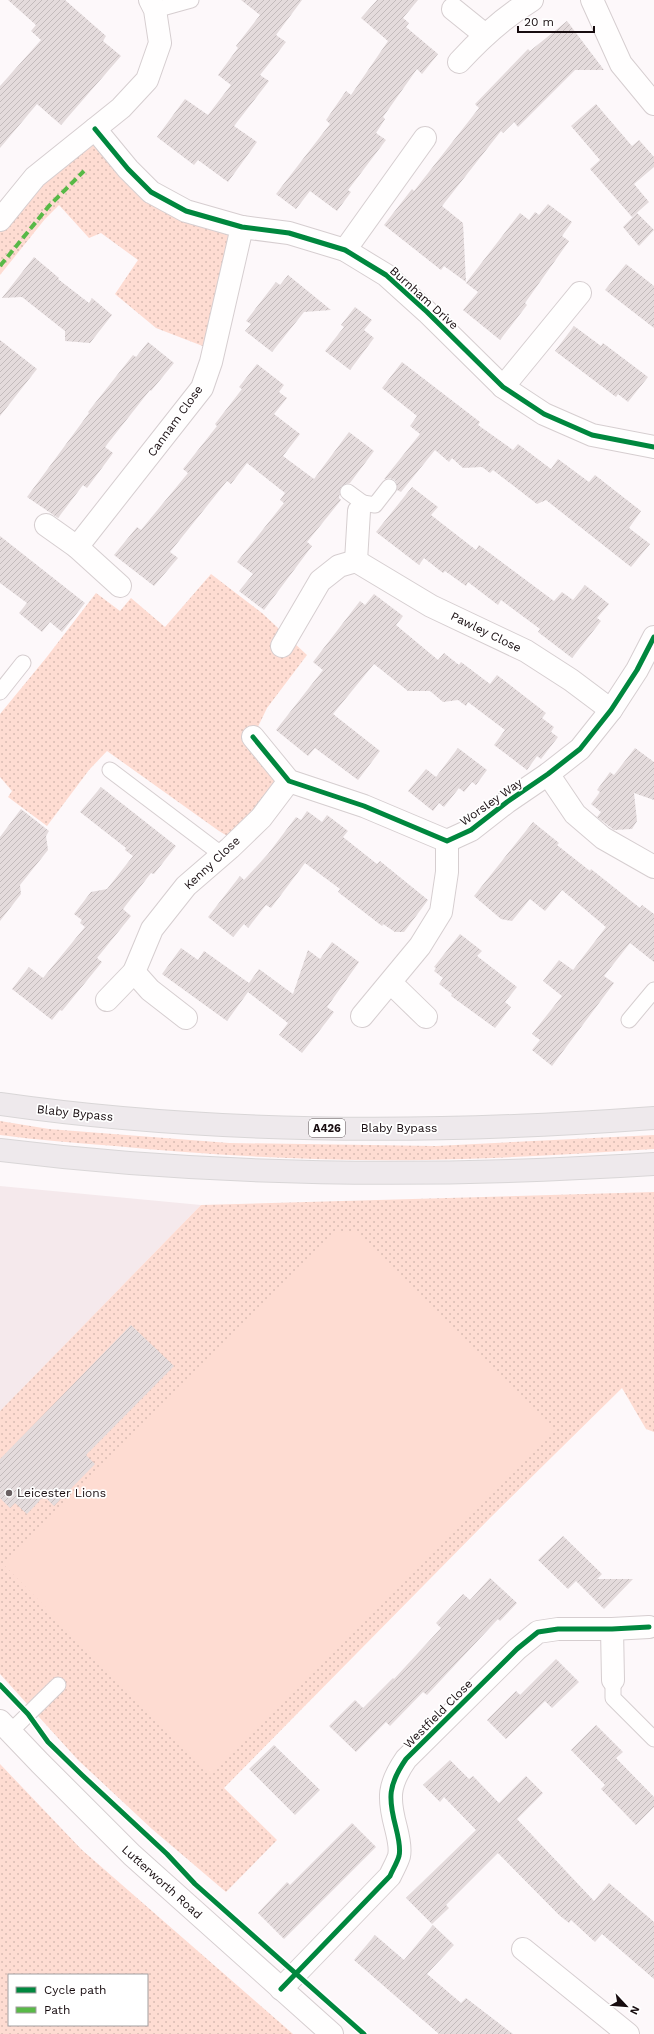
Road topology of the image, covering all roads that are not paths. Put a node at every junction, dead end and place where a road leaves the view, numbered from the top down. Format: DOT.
graph roads {
  1 [pos="191,0"];
  2 [pos="532,0"];
  3 [pos="592,0"];
  4 [pos="152,5"];
  5 [pos="453,9"];
  6 [pos="484,34"];
  7 [pos="459,62"];
  8 [pos="654,104"];
  9 [pos="95,129"];
  10 [pos="425,138"];
  11 [pos="0,220"];
  12 [pos="242,226"];
  13 [pos="345,250"];
  14 [pos="580,293"];
  15 [pos="504,387"];
  16 [pos="654,447"];
  17 [pos="389,487"];
  18 [pos="348,492"];
  19 [pos="361,507"];
  20 [pos="46,525"];
  21 [pos="77,547"];
  22 [pos="356,561"];
  23 [pos="120,586"];
  24 [pos="654,637"];
  25 [pos="282,646"];
  26 [pos="23,663"];
  27 [pos="0,692"];
  28 [pos="611,710"];
  29 [pos="253,737"];
  30 [pos="110,770"];
  31 [pos="548,774"];
  32 [pos="289,781"];
  33 [pos="447,841"];
  34 [pos="221,854"];
  35 [pos="654,867"];
  36 [pos="134,972"];
  37 [pos="391,983"];
  38 [pos="654,990"];
  39 [pos="107,1000"];
  40 [pos="362,1016"];
  41 [pos="426,1017"];
  42 [pos="186,1018"];
  43 [pos="629,1020"];
  44 [pos="0,1104"];
  45 [pos="654,1118"];
  46 [pos="0,1150"];
  47 [pos="654,1164"];
  48 [pos="649,1627"];
  49 [pos="612,1630"];
  50 [pos="613,1680"];
  51 [pos="58,1685"];
  52 [pos="5,1726"];
  53 [pos="654,1739"];
  54 [pos="523,1949"];
  55 [pos="281,1989"];
  56 [pos="332,2034"];
  57 [pos="628,2034"];
  1 -- 4 [label="lane"];
  2 -- 6 [label="street"];
  3 -- 8 [label="street"];
  4 -- 9 [label="street"];
  5 -- 6 [label="street"];
  6 -- 7 [label="street"];
  9 -- 11 [label="street"];
  9 -- 12 [label="street, Burnham Drive"];
  10 -- 13 [label="street"];
  12 -- 13 [label="street, Burnham Drive"];
  12 -- 21 [label="street, Cannam Close"];
  13 -- 15 [label="street, Burnham Drive"];
  14 -- 15 [label="street"];
  15 -- 16 [label="street, Burnham Drive"];
  17 -- 19 [label="lane"];
  18 -- 19 [label="lane"];
  19 -- 22 [label="street"];
  20 -- 21 [label="street"];
  21 -- 23 [label="street"];
  22 -- 25 [label="street"];
  22 -- 28 [label="street, Pawley Close"];
  24 -- 28 [label="street, Worsley Way"];
  26 -- 27 [label="lane"];
  28 -- 31 [label="street, Worsley Way"];
  29 -- 32 [label="street"];
  30 -- 34 [label="lane"];
  31 -- 33 [label="street, Worsley Way"];
  31 -- 35 [label="street"];
  32 -- 33 [label="street"];
  32 -- 34 [label="street, Kenny Close"];
  33 -- 37 [label="street"];
  34 -- 36 [label="street, Kenny Close"];
  36 -- 39 [label="street, Kenny Close"];
  36 -- 42 [label="street"];
  37 -- 40 [label="street"];
  37 -- 41 [label="street"];
  38 -- 43 [label="lane"];
  44 -- 45 [label="main road, Blaby Bypass / A426"];
  46 -- 47 [label="main road"];
  48 -- 49 [label="street, Westfield Close"];
  49 -- 50 [label="street"];
  49 -- 55 [label="street, Westfield Close"];
  50 -- 53 [label="lane"];
  51 -- 52 [label="lane"];
  52 -- 55 [label="street, Lutterworth Road"];
  54 -- 57 [label="street"];
  55 -- 56 [label="street, Lutterworth Road"];
}
